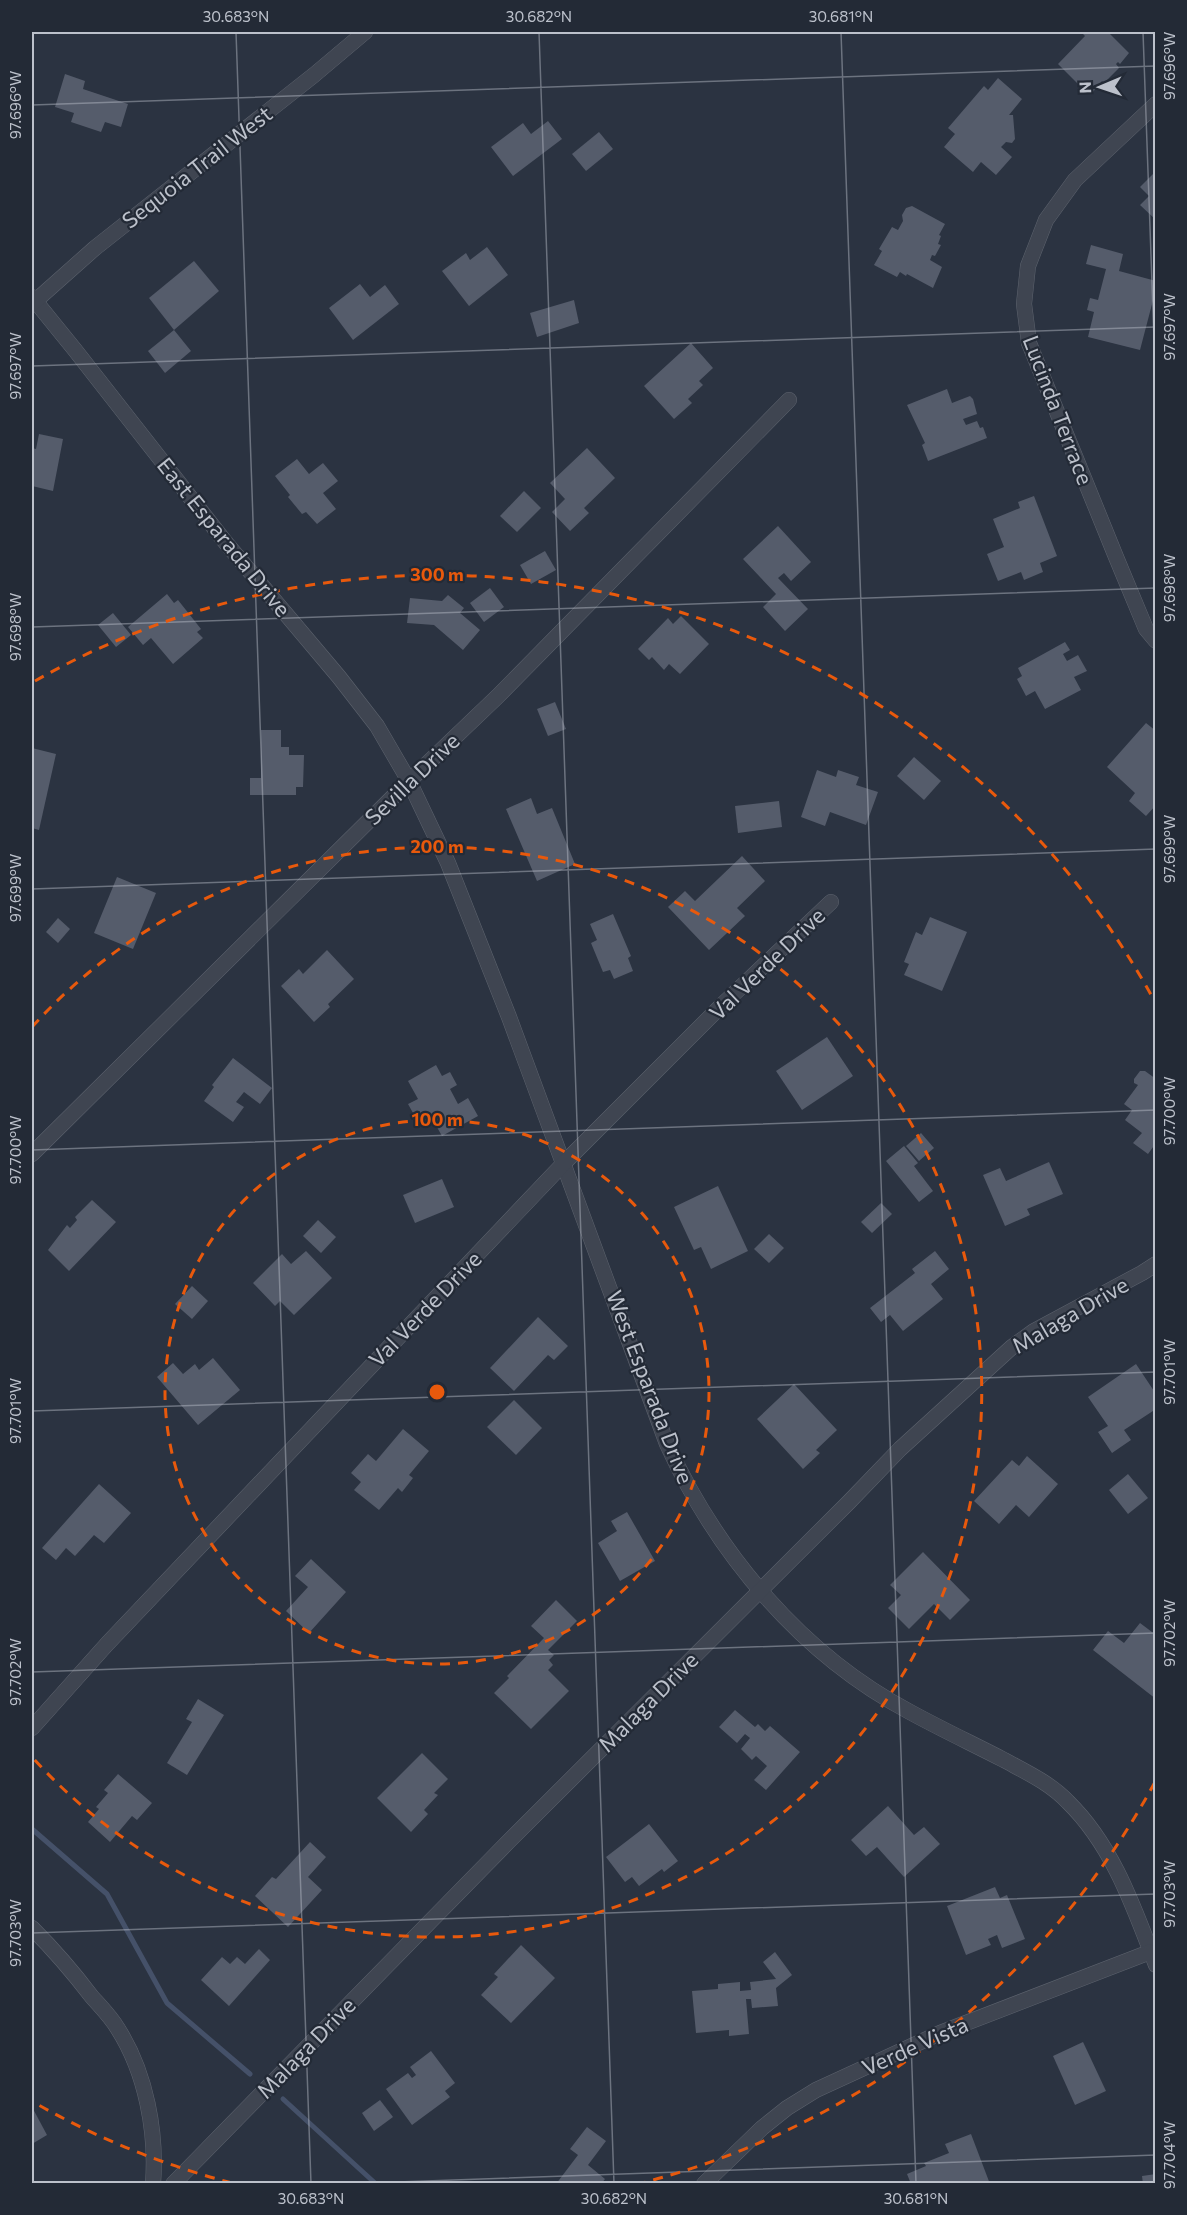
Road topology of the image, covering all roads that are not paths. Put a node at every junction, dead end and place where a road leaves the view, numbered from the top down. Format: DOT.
graph roads {
  1 [pos="365,32"];
  2 [pos="1155,104"];
  3 [pos="33,301"];
  4 [pos="789,400"];
  5 [pos="1155,641"];
  6 [pos="409,781"];
  7 [pos="831,902"];
  8 [pos="32,1154"];
  9 [pos="565,1162"];
  10 [pos="1155,1264"];
  11 [pos="761,1589"];
  12 [pos="32,1728"];
  13 [pos="32,1928"];
  14 [pos="1153,1958"];
  15 [pos="153,2184"];
  16 [pos="173,2184"];
  17 [pos="704,2184"];
  1 -- 3 [label="street, Sequoia Trail West"];
  2 -- 5 [label="street, Lucinda Terrace"];
  3 -- 6 [label="street, East Esparada Drive"];
  4 -- 6 [label="street, Sevilla Drive"];
  6 -- 8 [label="street, Sevilla Drive"];
  6 -- 9 [label="street, West Esparada Drive"];
  7 -- 9 [label="street, Val Verde Drive"];
  9 -- 11 [label="street, West Esparada Drive"];
  9 -- 12 [label="street, Val Verde Drive"];
  10 -- 11 [label="street, Malaga Drive"];
  11 -- 14 [label="street, West Esparada Drive"];
  11 -- 16 [label="street, Malaga Drive"];
  13 -- 15 [label="street"];
  14 -- 17 [label="street, Verde Vista"];
}
